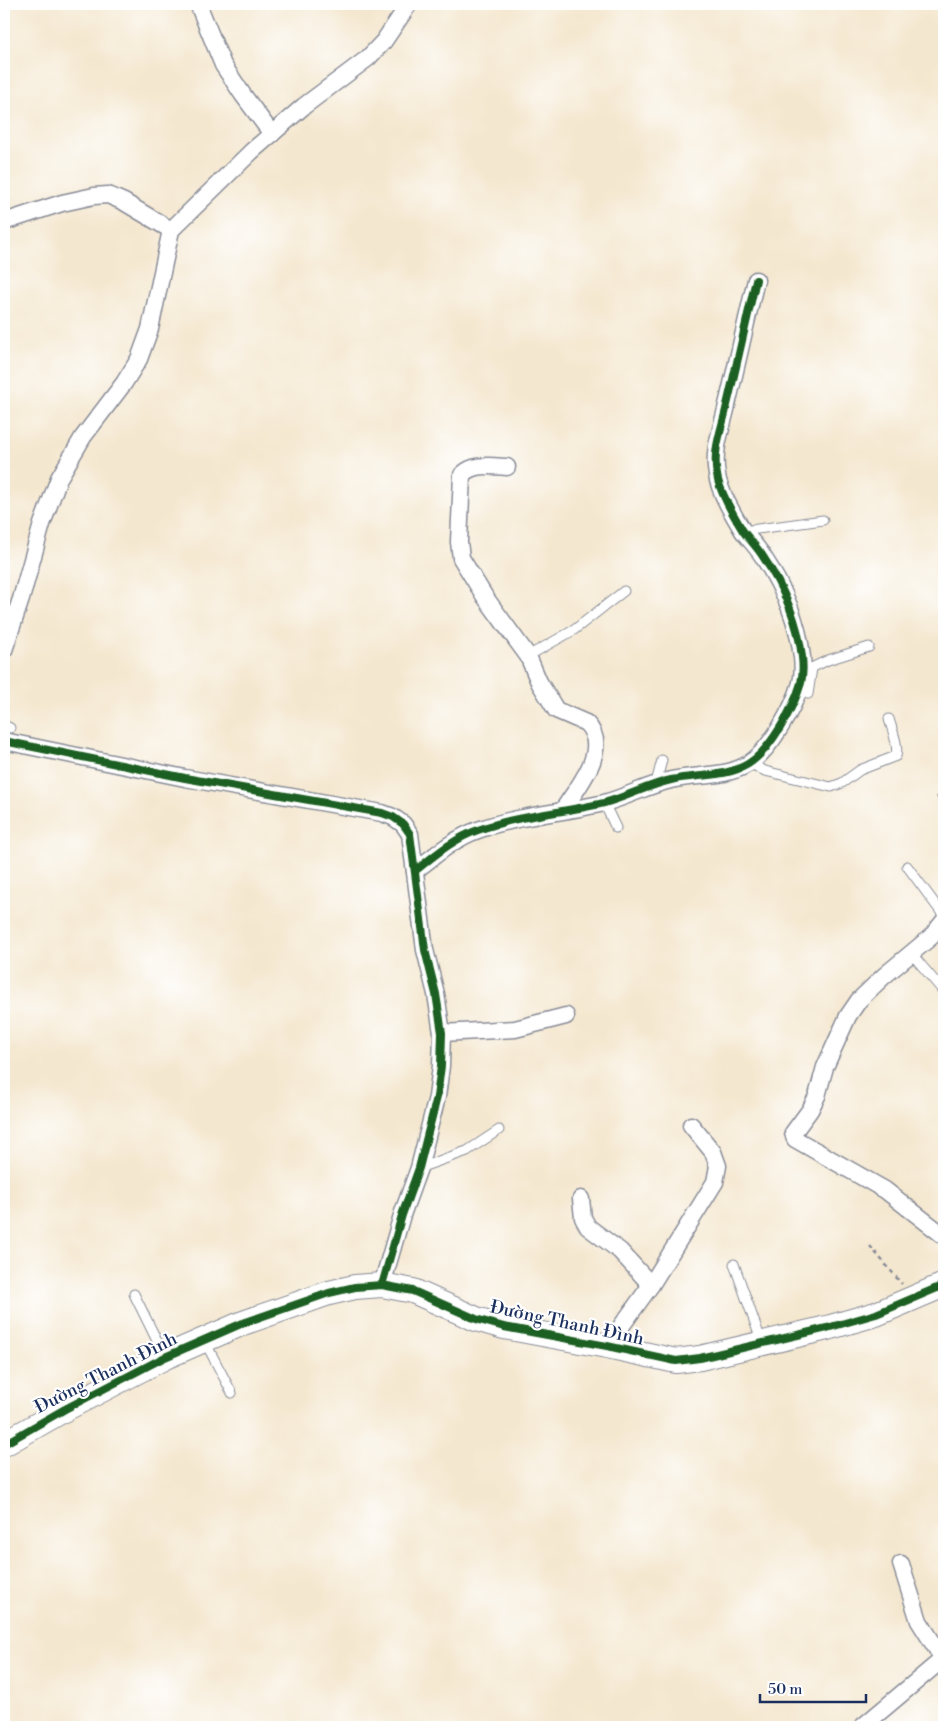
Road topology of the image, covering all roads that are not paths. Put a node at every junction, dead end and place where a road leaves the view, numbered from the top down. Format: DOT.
graph roads {
  1 [pos="198,4"];
  2 [pos="409,4"];
  3 [pos="272,134"];
  4 [pos="4,222"];
  5 [pos="171,230"];
  6 [pos="756,280"];
  7 [pos="506,468"];
  8 [pos="823,520"];
  9 [pos="743,531"];
  10 [pos="624,591"];
  11 [pos="869,647"];
  12 [pos="4,650"];
  13 [pos="528,656"];
  14 [pos="807,670"];
  15 [pos="808,694"];
  16 [pos="889,719"];
  17 [pos="6,732"];
  18 [pos="662,760"];
  19 [pos="749,763"];
  20 [pos="656,784"];
  21 [pos="604,803"];
  22 [pos="563,810"];
  23 [pos="616,828"];
  24 [pos="907,866"];
  25 [pos="415,871"];
  26 [pos="944,916"];
  27 [pos="944,921"];
  28 [pos="912,953"];
  29 [pos="944,992"];
  30 [pos="566,1016"];
  31 [pos="442,1033"];
  32 [pos="691,1125"];
  33 [pos="499,1130"];
  34 [pos="419,1168"];
  35 [pos="580,1199"];
  36 [pos="944,1236"];
  37 [pos="734,1264"];
  38 [pos="651,1284"];
  39 [pos="382,1285"];
  40 [pos="944,1285"];
  41 [pos="134,1294"];
  42 [pos="204,1340"];
  43 [pos="762,1343"];
  44 [pos="607,1346"];
  45 [pos="165,1358"];
  46 [pos="232,1393"];
  47 [pos="4,1444"];
  48 [pos="901,1564"];
  49 [pos="944,1658"];
  50 [pos="869,1725"];
  1 -- 3 [label="street"];
  2 -- 3 [label="street"];
  3 -- 5 [label="street"];
  4 -- 5 [label="street"];
  5 -- 12 [label="street"];
  6 -- 9 [label="street"];
  7 -- 13 [label="street"];
  8 -- 9 [label="lane"];
  9 -- 14 [label="street"];
  10 -- 13 [label="lane"];
  11 -- 14 [label="lane"];
  13 -- 22 [label="street"];
  14 -- 15 [label="lane"];
  14 -- 19 [label="street"];
  16 -- 19 [label="lane"];
  17 -- 25 [label="street"];
  18 -- 20 [label="lane"];
  19 -- 20 [label="street"];
  20 -- 21 [label="street"];
  21 -- 22 [label="street"];
  21 -- 23 [label="lane"];
  22 -- 25 [label="street"];
  24 -- 26 [label="lane"];
  25 -- 31 [label="street"];
  27 -- 28 [label="street"];
  28 -- 29 [label="lane"];
  28 -- 36 [label="street"];
  30 -- 31 [label="street"];
  31 -- 34 [label="street"];
  32 -- 38 [label="street"];
  33 -- 34 [label="lane"];
  34 -- 39 [label="street"];
  35 -- 38 [label="street"];
  37 -- 43 [label="lane"];
  38 -- 44 [label="street"];
  39 -- 42 [label="street, Đường Thanh Đình"];
  39 -- 44 [label="street, Đường Thanh Đình"];
  40 -- 43 [label="street, Đường Thanh Đình"];
  41 -- 45 [label="lane"];
  42 -- 45 [label="street, Đường Thanh Đình"];
  42 -- 46 [label="lane"];
  43 -- 44 [label="street, Đường Thanh Đình"];
  45 -- 47 [label="street, Đường Thanh Đình"];
  48 -- 49 [label="street"];
  49 -- 50 [label="street"];
}
